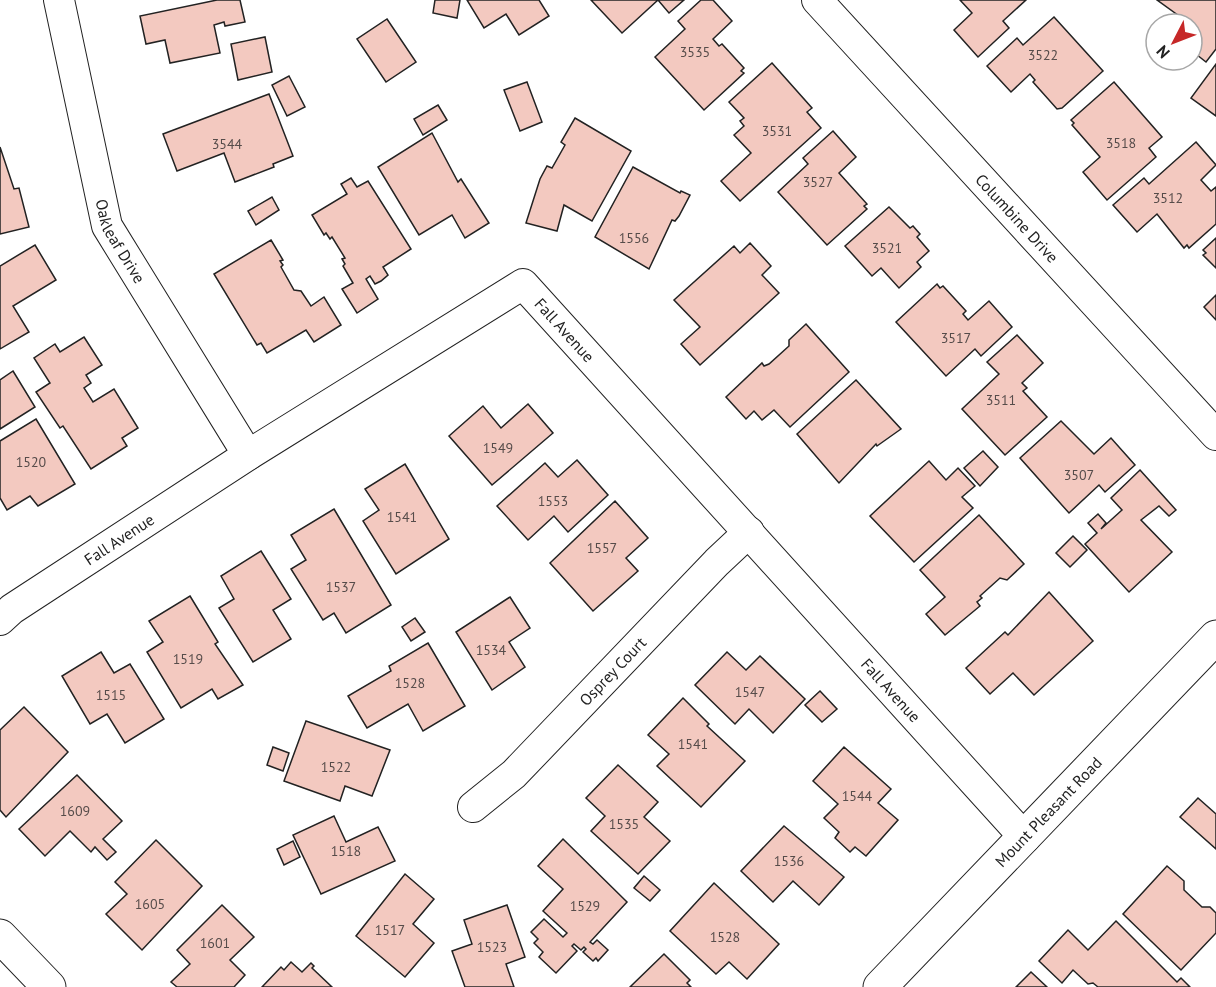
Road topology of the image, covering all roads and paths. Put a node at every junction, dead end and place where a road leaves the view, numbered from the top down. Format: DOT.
graph roads {
  1 [pos="59,0"];
  2 [pos="816,0"];
  3 [pos="1216,435"];
  4 [pos="248,455"];
  5 [pos="749,532"];
  6 [pos="0,620"];
  7 [pos="1216,637"];
  8 [pos="473,807"];
  9 [pos="1025,837"];
  10 [pos="0,936"];
  11 [pos="49,987"];
  12 [pos="880,987"];
  1 -- 4 [label="street, Oakleaf Drive"];
  2 -- 3 [label="street, Columbine Drive"];
  4 -- 5 [label="street, Fall Avenue"];
  4 -- 6 [label="street, Fall Avenue"];
  5 -- 8 [label="street, Osprey Court"];
  5 -- 9 [label="street, Fall Avenue"];
  7 -- 9 [label="street, Mount Pleasant Road"];
  9 -- 12 [label="street, Mount Pleasant Road"];
  10 -- 11 [label="street"];
}
